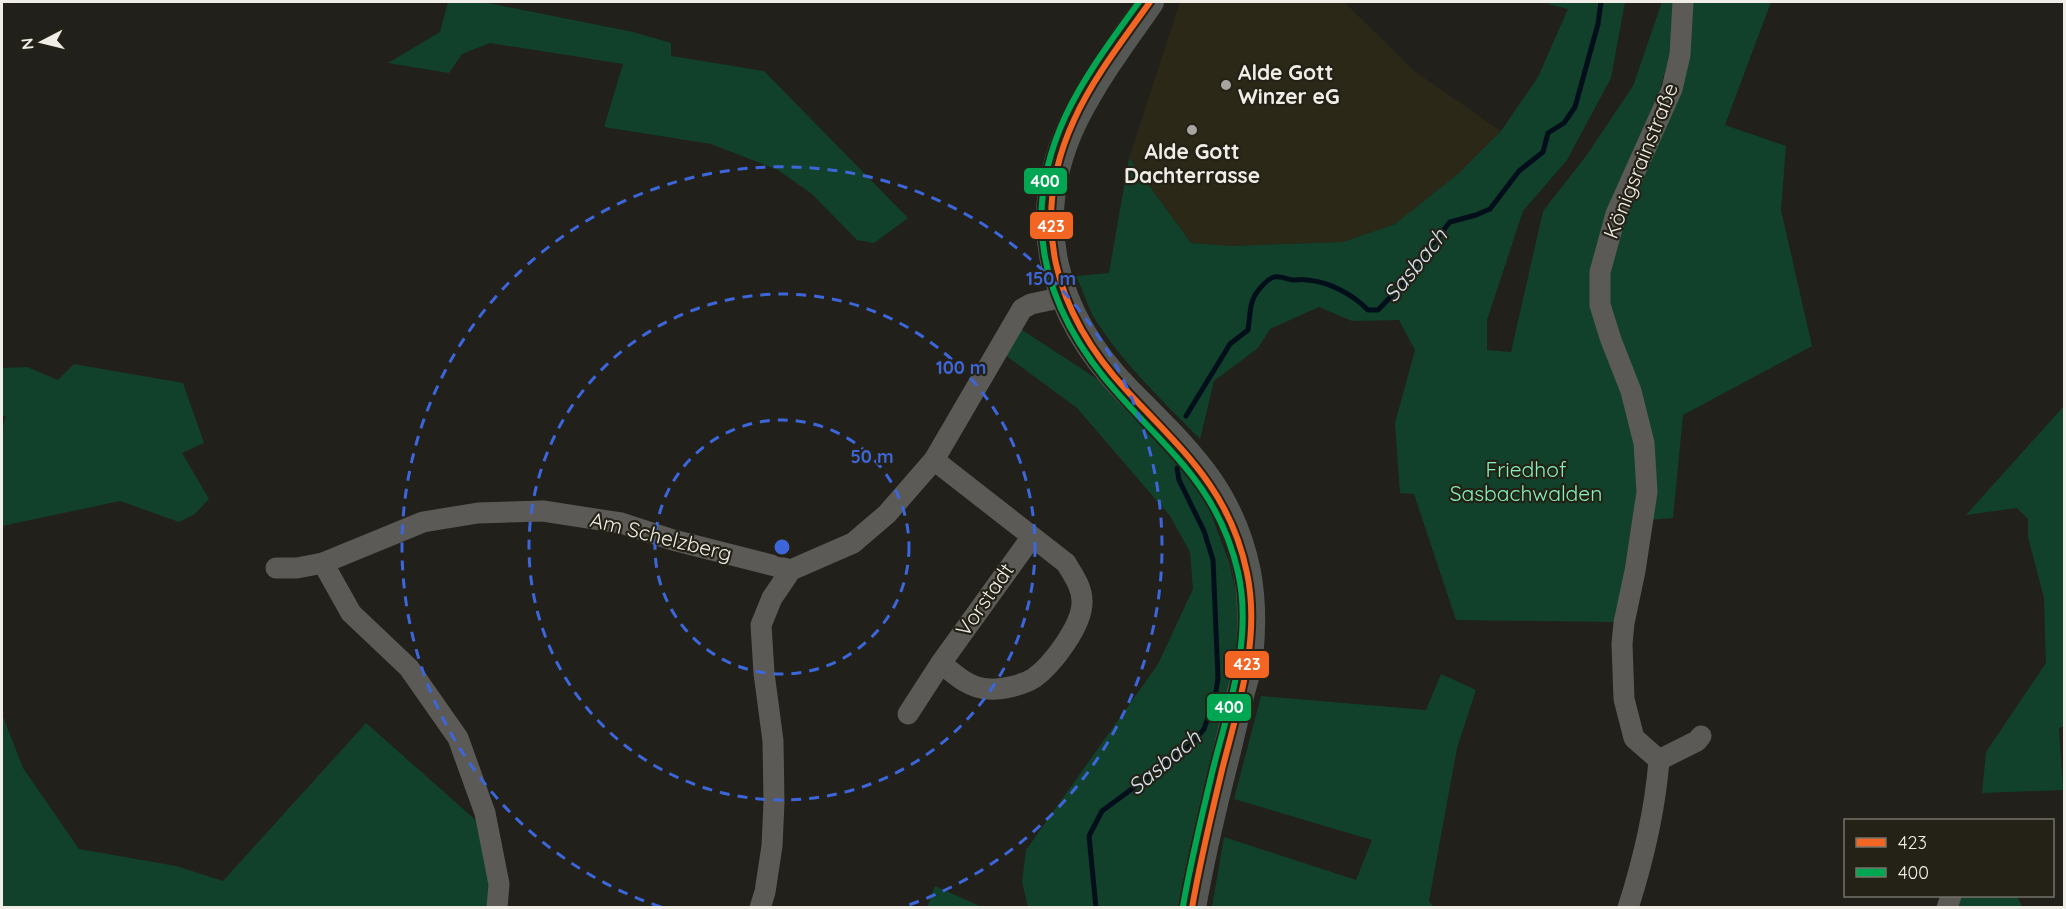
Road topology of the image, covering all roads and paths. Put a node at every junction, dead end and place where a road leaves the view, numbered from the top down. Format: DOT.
graph roads {
  1 [pos="1150,2"];
  2 [pos="1683,2"];
  3 [pos="1064,297"];
  4 [pos="934,460"];
  5 [pos="1031,538"];
  6 [pos="323,563"];
  7 [pos="276,568"];
  8 [pos="791,570"];
  9 [pos="941,663"];
  10 [pos="908,714"];
  11 [pos="1701,736"];
  12 [pos="1659,760"];
  13 [pos="497,908"];
  14 [pos="760,908"];
  15 [pos="1192,908"];
  16 [pos="1628,908"];
  1 -- 3 [label="main road"];
  2 -- 12 [label="street, Königsrainstraße"];
  3 -- 4 [label="street"];
  3 -- 15 [label="main road"];
  4 -- 5 [label="street"];
  4 -- 8 [label="street"];
  5 -- 9 [label="street, Vorstadt"];
  5 -- 9 [label="street"];
  6 -- 7 [label="street, Am Schelzberg"];
  6 -- 8 [label="street, Am Schelzberg"];
  6 -- 13 [label="street"];
  8 -- 14 [label="street"];
  9 -- 10 [label="street, Vorstadt"];
  11 -- 12 [label="street"];
  12 -- 16 [label="street"];
}
